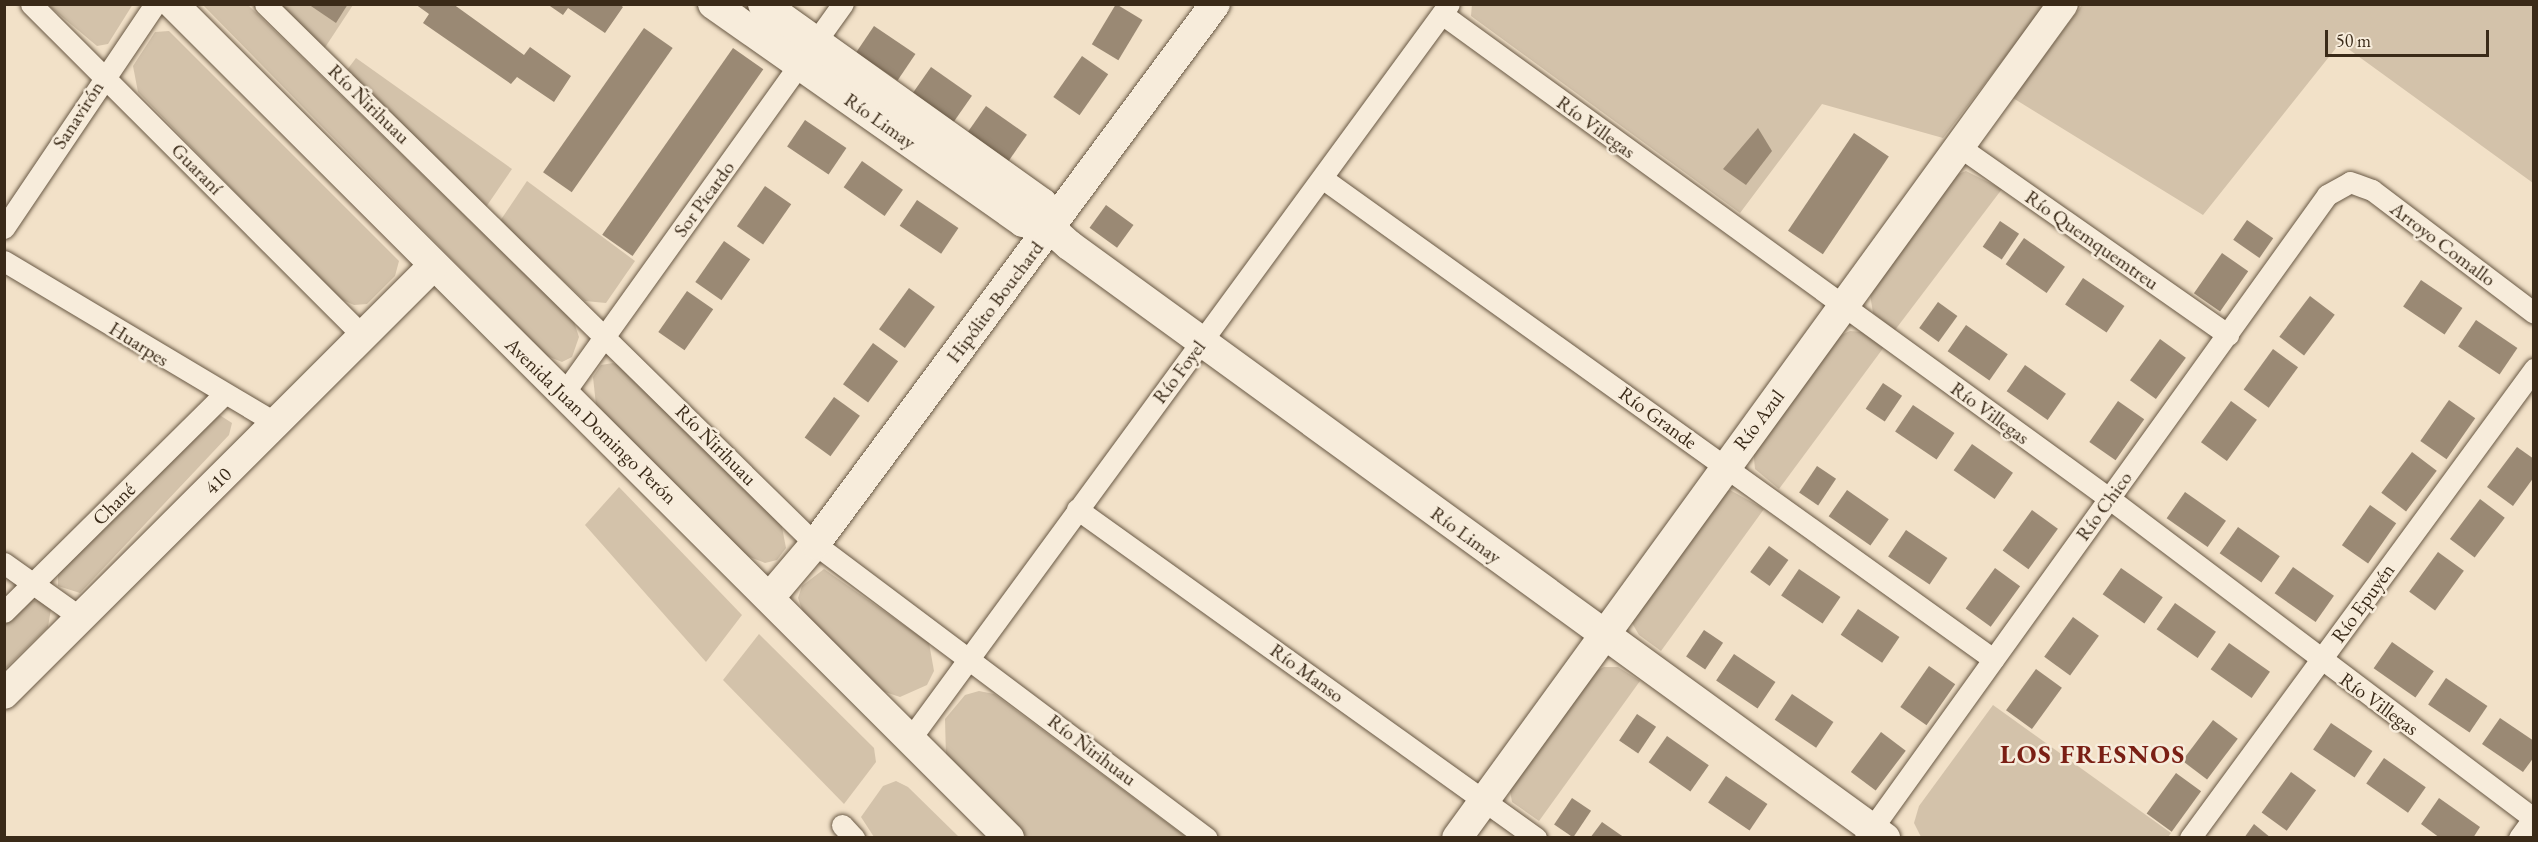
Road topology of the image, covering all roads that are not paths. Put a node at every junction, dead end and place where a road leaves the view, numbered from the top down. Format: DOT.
graph roads {
  1 [pos="31,4"];
  2 [pos="155,4"];
  3 [pos="173,4"];
  4 [pos="265,4"];
  5 [pos="713,4"];
  6 [pos="763,4"];
  7 [pos="843,4"];
  8 [pos="1215,4"];
  9 [pos="2063,4"];
  10 [pos="1445,9"];
  11 [pos="809,53"];
  12 [pos="103,75"];
  13 [pos="1957,145"];
  14 [pos="1322,178"];
  15 [pos="2350,182"];
  16 [pos="4,228"];
  17 [pos="1050,228"];
  18 [pos="4,261"];
  19 [pos="432,267"];
  20 [pos="1844,308"];
  21 [pos="2534,313"];
  22 [pos="606,334"];
  23 [pos="362,335"];
  24 [pos="2228,335"];
  25 [pos="1202,341"];
  26 [pos="2534,369"];
  27 [pos="564,393"];
  28 [pos="222,396"];
  29 [pos="276,423"];
  30 [pos="1725,466"];
  31 [pos="2110,499"];
  32 [pos="1077,509"];
  33 [pos="815,544"];
  34 [pos="4,562"];
  35 [pos="34,584"];
  36 [pos="770,597"];
  37 [pos="4,612"];
  38 [pos="81,618"];
  39 [pos="1603,636"];
  40 [pos="969,657"];
  41 [pos="1993,658"];
  42 [pos="2321,661"];
  43 [pos="4,694"];
  44 [pos="910,739"];
  45 [pos="1483,799"];
  46 [pos="2533,817"];
  47 [pos="1874,834"];
  48 [pos="1010,837"];
  49 [pos="1207,837"];
  50 [pos="1456,837"];
  51 [pos="1536,837"];
  52 [pos="2190,837"];
  53 [pos="2519,837"];
  1 -- 12 [label="street, Guaraní"];
  2 -- 12 [label="street, Sanavirón"];
  3 -- 19 [label="street, Avenida Juan Domingo Perón"];
  4 -- 22 [label="street, Río Ñirihuau"];
  5 -- 11 [label="street, Río Limay"];
  6 -- 11 [label="street, Río Limay"];
  7 -- 11 [label="street, Sor Picardo"];
  8 -- 17 [label="street, Hipólito Bouchard"];
  9 -- 13 [label="street, Río Azul"];
  10 -- 14 [label="street, Río Foyel"];
  10 -- 20 [label="street, Río Villegas"];
  11 -- 17 [label="street, Río Limay"];
  11 -- 22 [label="street, Sor Picardo"];
  12 -- 16 [label="street, Sanavirón"];
  12 -- 23 [label="street, Guaraní"];
  13 -- 20 [label="street, Río Azul"];
  13 -- 24 [label="street, Río Quemquemtreu"];
  14 -- 25 [label="street, Río Foyel"];
  14 -- 30 [label="street, Río Grande"];
  15 -- 21 [label="street, Arroyo Comallo"];
  15 -- 24 [label="street, Río Chico"];
  17 -- 25 [label="street, Río Limay"];
  17 -- 33 [label="street, Hipólito Bouchard"];
  18 -- 28 [label="street, Huarpes"];
  19 -- 23 [label="street, 410"];
  19 -- 27 [label="street, Avenida Juan Domingo Perón"];
  20 -- 30 [label="street, Río Azul"];
  20 -- 31 [label="street, Río Villegas"];
  22 -- 27 [label="street, Sor Picardo"];
  22 -- 33 [label="street, Río Ñirihuau"];
  23 -- 29 [label="street, 410"];
  24 -- 31 [label="street, Río Chico"];
  25 -- 32 [label="street, Río Foyel"];
  25 -- 39 [label="street, Río Limay"];
  26 -- 42 [label="street, Río Epuyén"];
  27 -- 36 [label="street, Avenida Juan Domingo Perón"];
  28 -- 29 [label="street, Huarpes"];
  28 -- 35 [label="street, Chané"];
  29 -- 38 [label="street, 410"];
  30 -- 39 [label="street, Río Azul"];
  30 -- 41 [label="street, Río Grande"];
  31 -- 41 [label="street, Río Chico"];
  31 -- 42 [label="street, Río Villegas"];
  32 -- 40 [label="street, Río Foyel"];
  32 -- 45 [label="street, Río Manso"];
  33 -- 36 [label="street, Hipólito Bouchard"];
  33 -- 40 [label="street, Río Ñirihuau"];
  34 -- 35 [label="street"];
  35 -- 37 [label="street, Chané"];
  35 -- 38 [label="street"];
  36 -- 44 [label="street, Avenida Juan Domingo Perón"];
  38 -- 43 [label="street, 410"];
  39 -- 45 [label="street, Río Azul"];
  39 -- 47 [label="street, Río Limay"];
  40 -- 44 [label="street, Río Foyel"];
  40 -- 49 [label="street, Río Ñirihuau"];
  41 -- 47 [label="street, Río Chico"];
  42 -- 46 [label="street, Río Villegas"];
  42 -- 52 [label="street, Río Epuyén"];
  44 -- 48 [label="street, Avenida Juan Domingo Perón"];
  45 -- 50 [label="street, Río Azul"];
  45 -- 51 [label="street, Río Manso"];
  46 -- 53 [label="street"];
}
